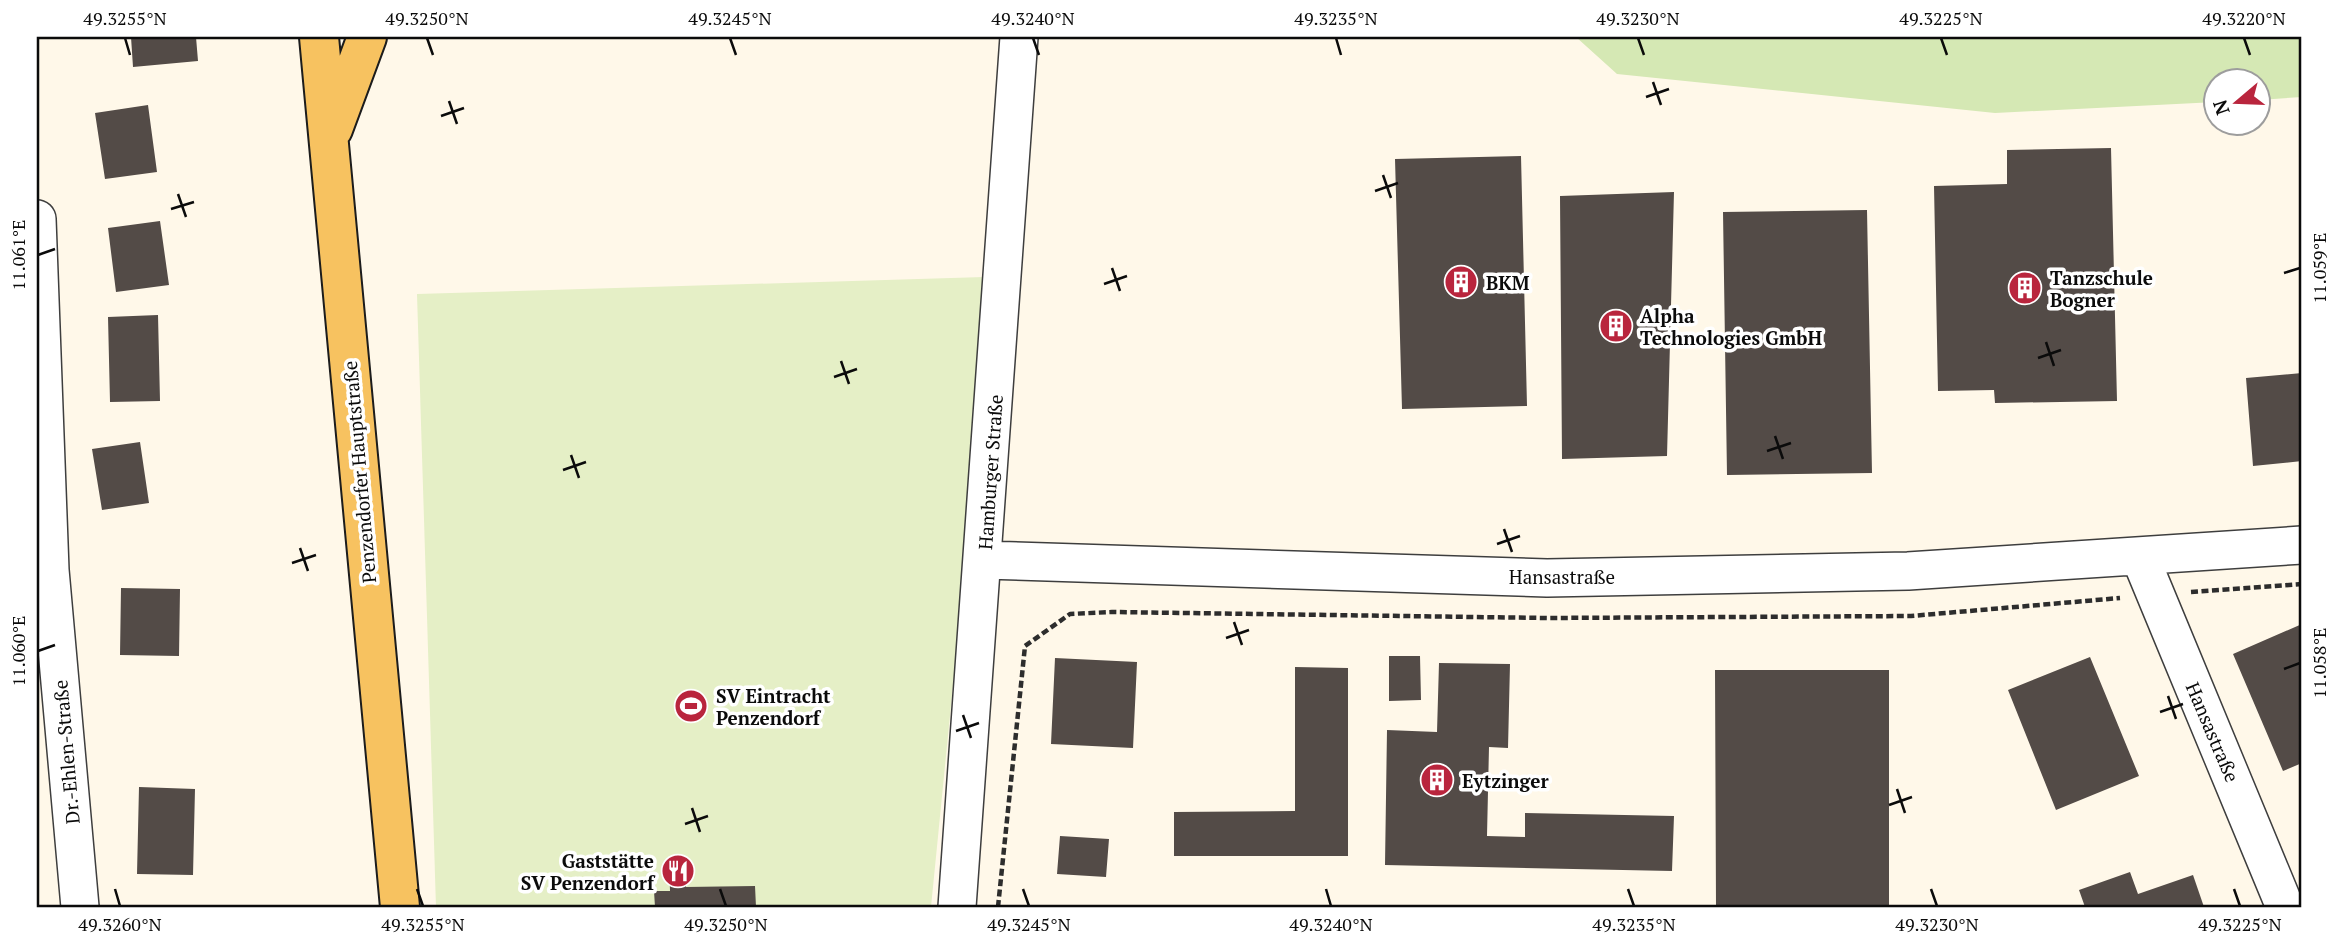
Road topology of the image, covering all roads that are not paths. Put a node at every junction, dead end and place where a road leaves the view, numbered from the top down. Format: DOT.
graph roads {
  1 [pos="319,37"];
  2 [pos="367,37"];
  3 [pos="1020,37"];
  4 [pos="328,141"];
  5 [pos="37,219"];
  6 [pos="2302,545"];
  7 [pos="2140,557"];
  8 [pos="984,560"];
  9 [pos="43,569"];
  10 [pos="80,907"];
  11 [pos="400,907"];
  12 [pos="957,907"];
  13 [pos="2285,907"];
  1 -- 4 [label="main road, Penzendorfer Hauptstraße"];
  2 -- 4 [label="main road"];
  3 -- 8 [label="street, Hamburger Straße"];
  4 -- 11 [label="main road, Penzendorfer Hauptstraße"];
  5 -- 9 [label="street, Dr.-Ehlen-Straße"];
  6 -- 7 [label="street, Hansastraße"];
  7 -- 8 [label="street, Hansastraße"];
  7 -- 13 [label="street, Hansastraße"];
  8 -- 12 [label="street, Hamburger Straße"];
  9 -- 10 [label="street, Dr.-Ehlen-Straße"];
}
